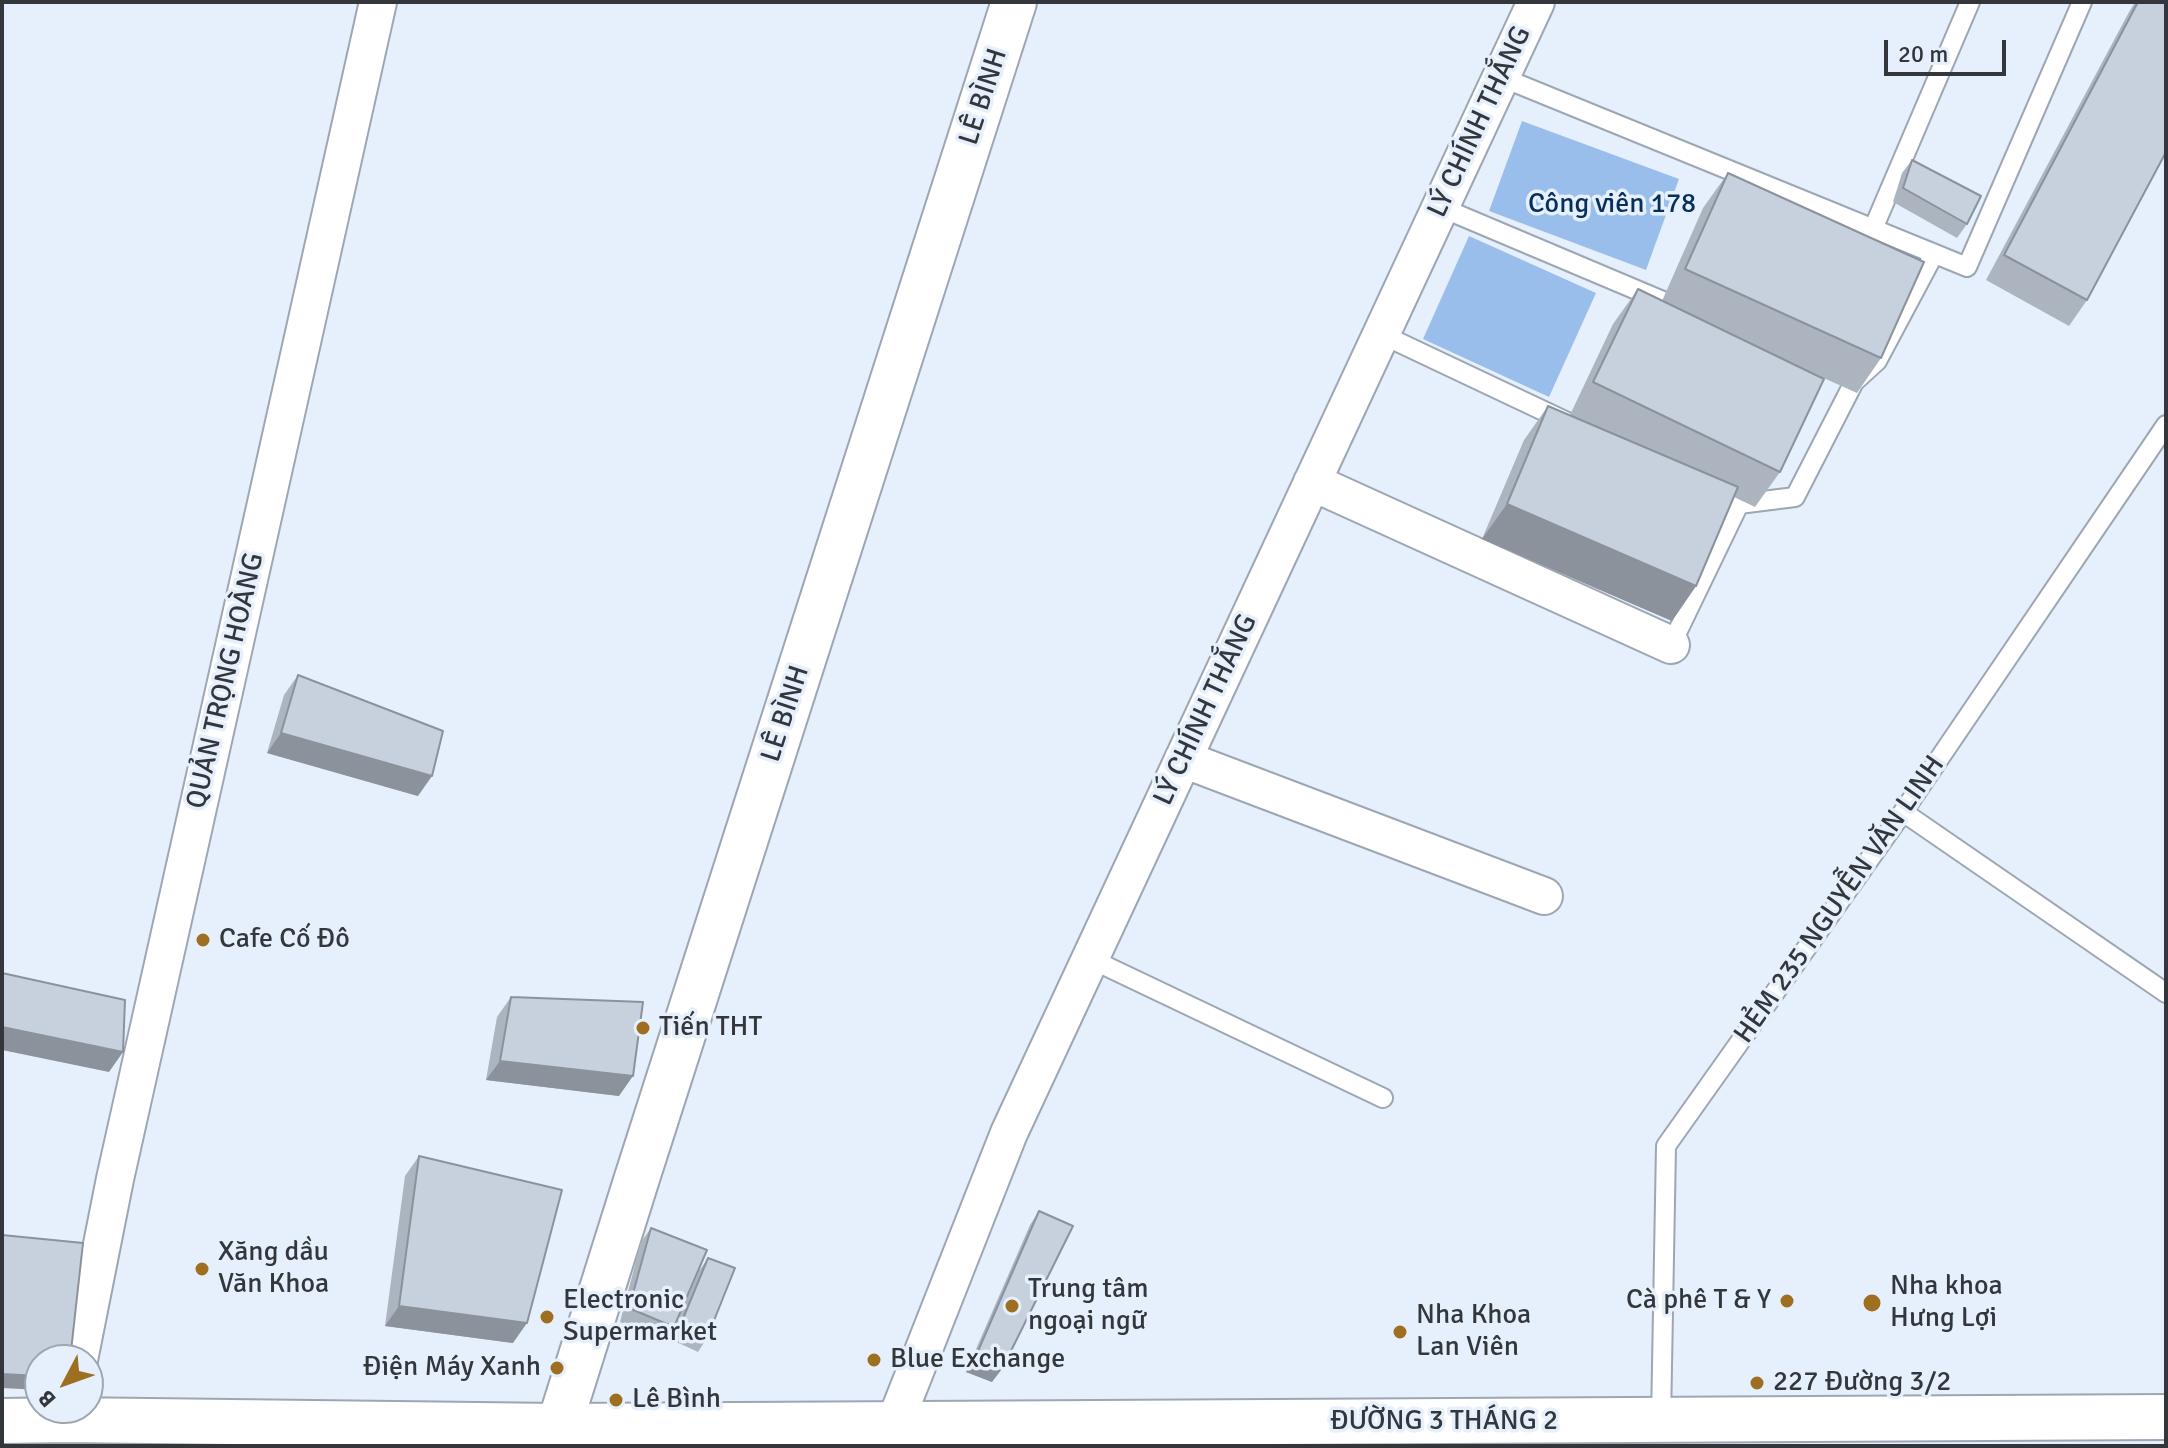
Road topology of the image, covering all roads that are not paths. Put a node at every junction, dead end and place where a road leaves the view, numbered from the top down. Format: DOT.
graph roads {
  1 [pos="378,2"];
  2 [pos="1014,2"];
  3 [pos="1536,2"];
  4 [pos="1970,2"];
  5 [pos="2082,2"];
  6 [pos="1501,77"];
  7 [pos="1440,207"];
  8 [pos="1873,229"];
  9 [pos="1934,254"];
  10 [pos="1707,320"];
  11 [pos="1381,334"];
  12 [pos="2166,425"];
  13 [pos="1582,429"];
  14 [pos="1312,482"];
  15 [pos="1671,645"];
  16 [pos="1183,759"];
  17 [pos="1903,812"];
  18 [pos="1544,896"];
  19 [pos="1091,959"];
  20 [pos="2166,993"];
  21 [pos="1383,1098"];
  22 [pos="82,1344"];
  23 [pos="104,1415"];
  24 [pos="2166,1417"];
  25 [pos="24,1419"];
  26 [pos="2,1421"];
  27 [pos="1661,1421"];
  28 [pos="894,1425"];
  29 [pos="559,1426"];
  1 -- 22 [label="street, QUẢN TRỌNG HOÀNG"];
  2 -- 29 [label="main road, LÊ BÌNH"];
  3 -- 6 [label="street, LÝ CHÍNH THẮNG"];
  4 -- 8 [label="lane"];
  5 -- 9 [label="lane"];
  6 -- 7 [label="street, LÝ CHÍNH THẮNG"];
  6 -- 8 [label="lane"];
  7 -- 10 [label="lane"];
  7 -- 11 [label="street, LÝ CHÍNH THẮNG"];
  8 -- 9 [label="lane"];
  9 -- 15 [label="lane"];
  11 -- 13 [label="lane"];
  11 -- 14 [label="street, LÝ CHÍNH THẮNG"];
  12 -- 17 [label="lane, HẺM 235 NGUYỄN VĂN LINH"];
  14 -- 15 [label="street"];
  14 -- 16 [label="street, LÝ CHÍNH THẮNG"];
  16 -- 18 [label="street"];
  16 -- 19 [label="street, LÝ CHÍNH THẮNG"];
  17 -- 20 [label="lane"];
  17 -- 27 [label="lane, HẺM 235 NGUYỄN VĂN LINH"];
  19 -- 21 [label="lane"];
  19 -- 28 [label="street, LÝ CHÍNH THẮNG"];
  23 -- 29 [label="main road, ĐƯỜNG 3 THÁNG 2"];
  24 -- 27 [label="main road, ĐƯỜNG 3 THÁNG 2"];
  25 -- 26 [label="main road, ĐƯỜNG 3 THÁNG 2"];
  27 -- 28 [label="main road, ĐƯỜNG 3 THÁNG 2"];
  28 -- 29 [label="main road, ĐƯỜNG 3 THÁNG 2"];
}
